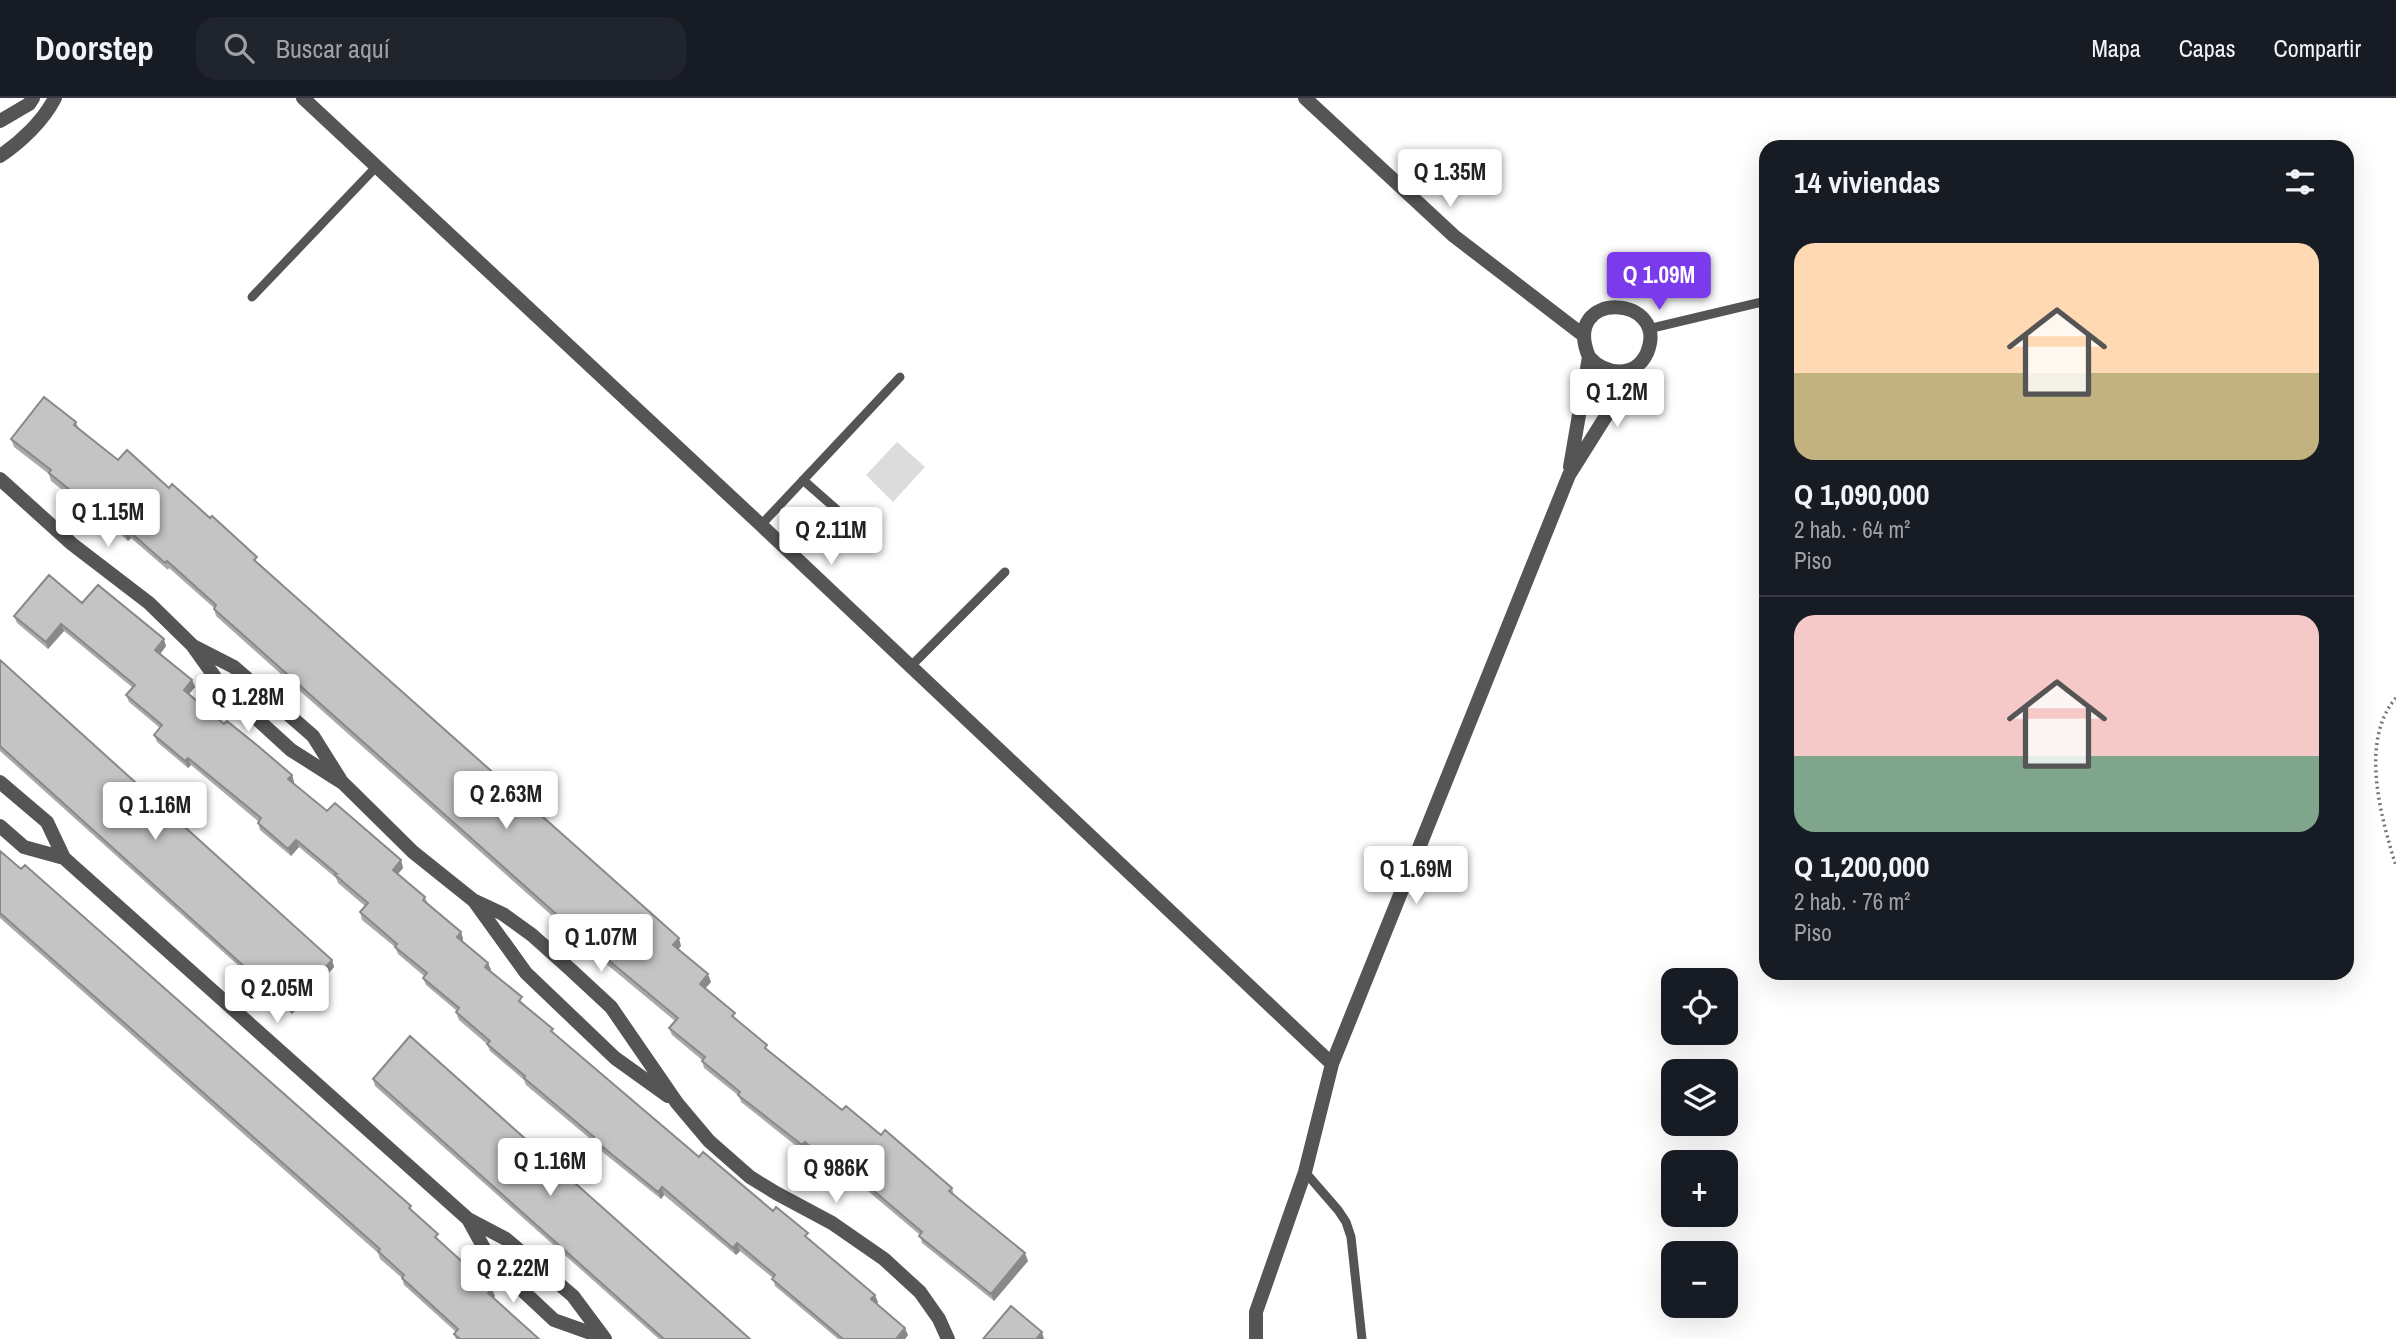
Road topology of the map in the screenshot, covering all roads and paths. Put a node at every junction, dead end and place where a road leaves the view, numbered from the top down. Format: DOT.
graph roads {
  1 [pos="33,98"];
  2 [pos="55,98"];
  3 [pos="303,98"];
  4 [pos="1305,98"];
  5 [pos="0,121"];
  6 [pos="0,156"];
  7 [pos="376,167"];
  8 [pos="252,297"];
  9 [pos="1759,303"];
  10 [pos="1648,329"];
  11 [pos="1583,335"];
  12 [pos="1588,358"];
  13 [pos="1638,365"];
  14 [pos="900,377"];
  15 [pos="1569,475"];
  16 [pos="0,479"];
  17 [pos="803,480"];
  18 [pos="852,523"];
  19 [pos="761,525"];
  20 [pos="1004,572"];
  21 [pos="192,645"];
  22 [pos="910,667"];
  23 [pos="2396,698"];
  24 [pos="0,782"];
  25 [pos="343,783"];
  26 [pos="0,826"];
  27 [pos="64,858"];
  28 [pos="2396,866"];
  29 [pos="473,900"];
  30 [pos="1332,1064"];
  31 [pos="677,1103"];
  32 [pos="1305,1172"];
  33 [pos="468,1219"];
  34 [pos="605,1338"];
  35 [pos="948,1339"];
  36 [pos="1255,1339"];
  37 [pos="1362,1339"];
  1 -- 5 [label="street"];
  2 -- 6 [label="street"];
  3 -- 7 [label="street"];
  4 -- 11 [label="street"];
  7 -- 8 [label="lane"];
  7 -- 19 [label="street"];
  9 -- 10 [label="lane"];
  10 -- 11 [label="street"];
  10 -- 13 [label="street"];
  11 -- 12 [label="street"];
  12 -- 13 [label="street"];
  12 -- 15 [label="street"];
  13 -- 15 [label="street"];
  14 -- 17 [label="lane"];
  15 -- 30 [label="street"];
  16 -- 21 [label="street"];
  17 -- 18 [label="lane"];
  17 -- 19 [label="lane"];
  19 -- 22 [label="street"];
  20 -- 22 [label="lane"];
  21 -- 25 [label="street"];
  21 -- 25 [label="street"];
  22 -- 30 [label="street"];
  23 -- 28 [label="path"];
  24 -- 27 [label="street"];
  25 -- 29 [label="street"];
  26 -- 27 [label="street"];
  27 -- 33 [label="street"];
  29 -- 31 [label="street"];
  29 -- 31 [label="street"];
  30 -- 32 [label="street"];
  31 -- 35 [label="street"];
  32 -- 36 [label="street"];
  32 -- 37 [label="lane"];
  33 -- 34 [label="street"];
  33 -- 34 [label="street"];
}
